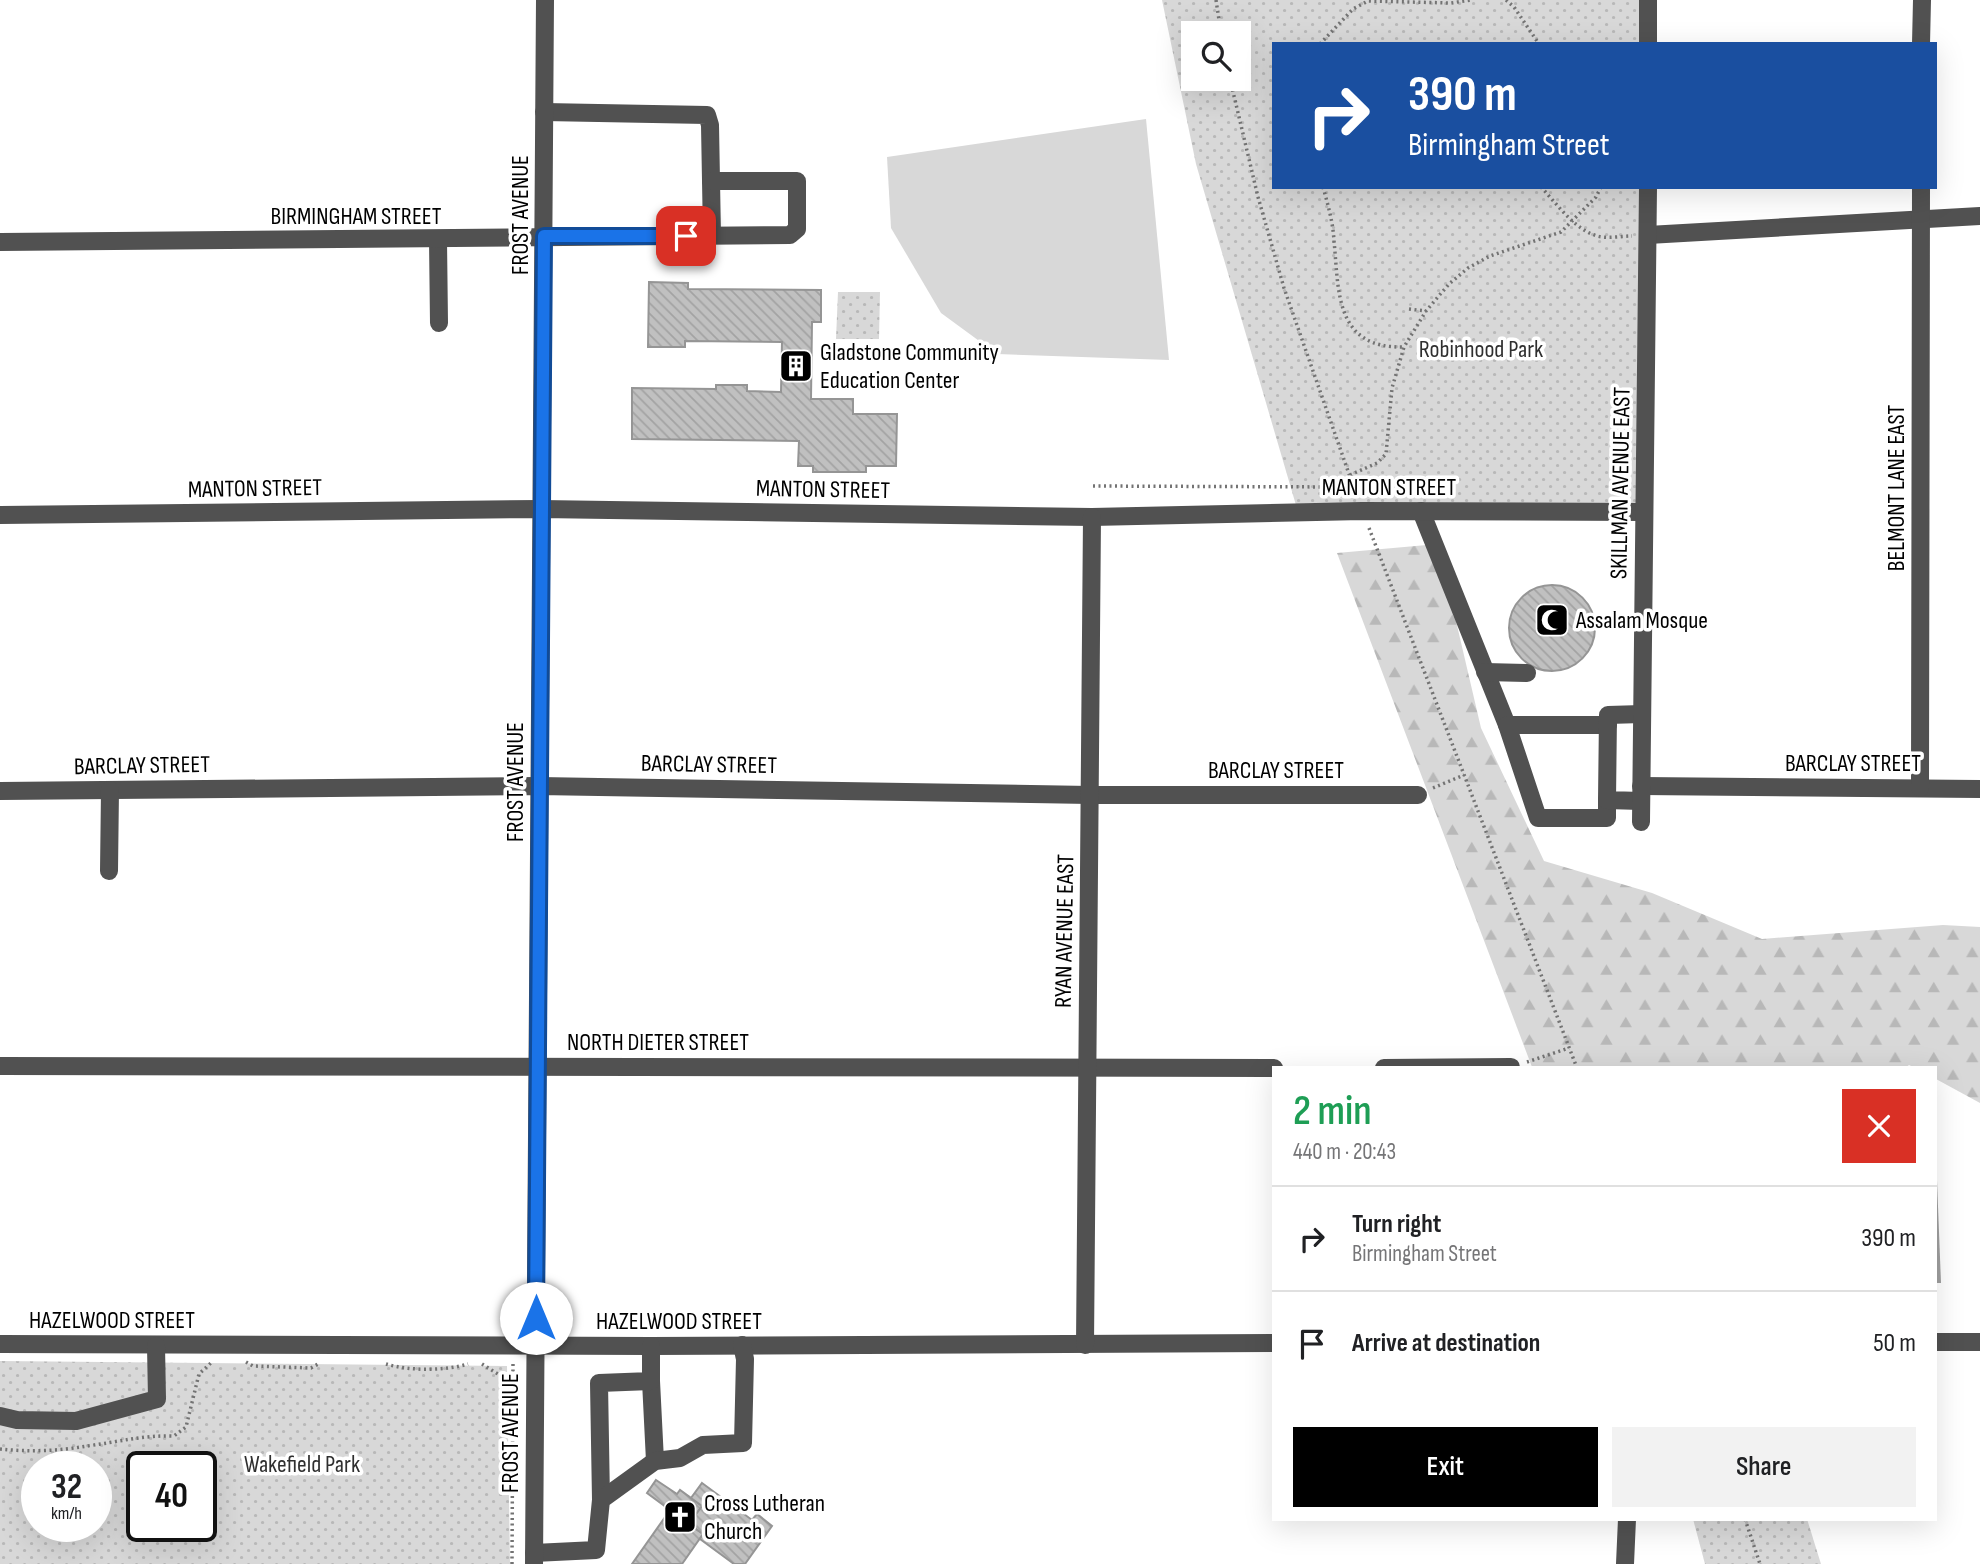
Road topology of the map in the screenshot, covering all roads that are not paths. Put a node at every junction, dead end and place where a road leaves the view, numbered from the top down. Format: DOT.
graph roads {
  1 [pos="545,0"];
  2 [pos="1648,0"];
  3 [pos="1922,0"];
  4 [pos="1648,42"];
  5 [pos="1921,42"];
  6 [pos="544,112"];
  7 [pos="711,181"];
  8 [pos="1648,189"];
  9 [pos="1920,189"];
  10 [pos="1980,216"];
  11 [pos="1920,221"];
  12 [pos="1648,235"];
  13 [pos="544,236"];
  14 [pos="712,236"];
  15 [pos="438,240"];
  16 [pos="0,242"];
  17 [pos="439,323"];
  18 [pos="541,509"];
  19 [pos="1420,511"];
  20 [pos="1644,512"];
  21 [pos="0,515"];
  22 [pos="1092,517"];
  23 [pos="1485,672"];
  24 [pos="1527,673"];
  25 [pos="1642,714"];
  26 [pos="1507,724"];
  27 [pos="1608,725"];
  28 [pos="539,786"];
  29 [pos="1920,788"];
  30 [pos="1980,789"];
  31 [pos="110,790"];
  32 [pos="0,791"];
  33 [pos="1642,793"];
  34 [pos="1418,794"];
  35 [pos="1090,795"];
  36 [pos="1607,800"];
  37 [pos="1641,821"];
  38 [pos="109,871"];
  39 [pos="0,1066"];
  40 [pos="537,1066"];
  41 [pos="1272,1068"];
  42 [pos="1087,1069"];
  43 [pos="1937,1342"];
  44 [pos="1980,1342"];
  45 [pos="1272,1343"];
  46 [pos="0,1344"];
  47 [pos="742,1345"];
  48 [pos="1085,1345"];
  49 [pos="156,1346"];
  50 [pos="535,1346"];
  51 [pos="651,1346"];
  52 [pos="651,1381"];
  53 [pos="0,1416"];
  54 [pos="655,1461"];
  55 [pos="601,1500"];
  56 [pos="1627,1521"];
  57 [pos="534,1558"];
  58 [pos="1625,1564"];
  1 -- 6 [label="street, FROST AVENUE"];
  2 -- 4 [label="street"];
  3 -- 5 [label="street"];
  6 -- 7 [label="street"];
  6 -- 13 [label="street, FROST AVENUE"];
  7 -- 14 [label="street"];
  7 -- 14 [label="street, BIRMINGHAM STREET"];
  8 -- 12 [label="street, SKILLMAN AVENUE EAST"];
  9 -- 11 [label="street, BELMONT LANE EAST"];
  10 -- 11 [label="street"];
  11 -- 12 [label="street"];
  11 -- 29 [label="street, BELMONT LANE EAST"];
  12 -- 20 [label="street, SKILLMAN AVENUE EAST"];
  13 -- 14 [label="street, BIRMINGHAM STREET"];
  13 -- 15 [label="street, BIRMINGHAM STREET"];
  13 -- 18 [label="street, FROST AVENUE"];
  15 -- 16 [label="street, BIRMINGHAM STREET"];
  15 -- 17 [label="street"];
  18 -- 21 [label="street, MANTON STREET"];
  18 -- 22 [label="street, MANTON STREET"];
  18 -- 28 [label="street, FROST AVENUE"];
  19 -- 20 [label="street, MANTON STREET"];
  19 -- 22 [label="street, MANTON STREET"];
  19 -- 23 [label="street"];
  20 -- 25 [label="street, SKILLMAN AVENUE EAST"];
  22 -- 35 [label="street, RYAN AVENUE EAST"];
  23 -- 24 [label="street"];
  23 -- 26 [label="street"];
  25 -- 27 [label="street"];
  25 -- 33 [label="street, SKILLMAN AVENUE EAST"];
  26 -- 27 [label="street"];
  26 -- 36 [label="street"];
  27 -- 36 [label="street"];
  28 -- 31 [label="street, BARCLAY STREET"];
  28 -- 35 [label="street, BARCLAY STREET"];
  28 -- 40 [label="street, FROST AVENUE"];
  29 -- 30 [label="street, BARCLAY STREET"];
  29 -- 33 [label="street, BARCLAY STREET"];
  31 -- 32 [label="street, BARCLAY STREET"];
  31 -- 38 [label="street"];
  33 -- 36 [label="street, BARCLAY STREET"];
  33 -- 37 [label="street, SKILLMAN AVENUE EAST"];
  34 -- 35 [label="street, BARCLAY STREET"];
  35 -- 42 [label="street, RYAN AVENUE EAST"];
  39 -- 40 [label="street, NORTH DIETER STREET"];
  40 -- 42 [label="street, NORTH DIETER STREET"];
  40 -- 50 [label="street, FROST AVENUE"];
  41 -- 42 [label="street, NORTH DIETER STREET"];
  42 -- 48 [label="street, RYAN AVENUE EAST"];
  43 -- 44 [label="street"];
  45 -- 48 [label="street, HAZELWOOD STREET"];
  46 -- 49 [label="street, HAZELWOOD STREET"];
  47 -- 48 [label="street, HAZELWOOD STREET"];
  47 -- 51 [label="street, HAZELWOOD STREET"];
  47 -- 54 [label="street"];
  49 -- 50 [label="street, HAZELWOOD STREET"];
  49 -- 53 [label="street"];
  50 -- 51 [label="street, HAZELWOOD STREET"];
  50 -- 57 [label="street, FROST AVENUE"];
  51 -- 52 [label="street"];
  52 -- 54 [label="street"];
  52 -- 55 [label="street"];
  54 -- 55 [label="street"];
  55 -- 57 [label="street"];
  56 -- 58 [label="street"];
}
